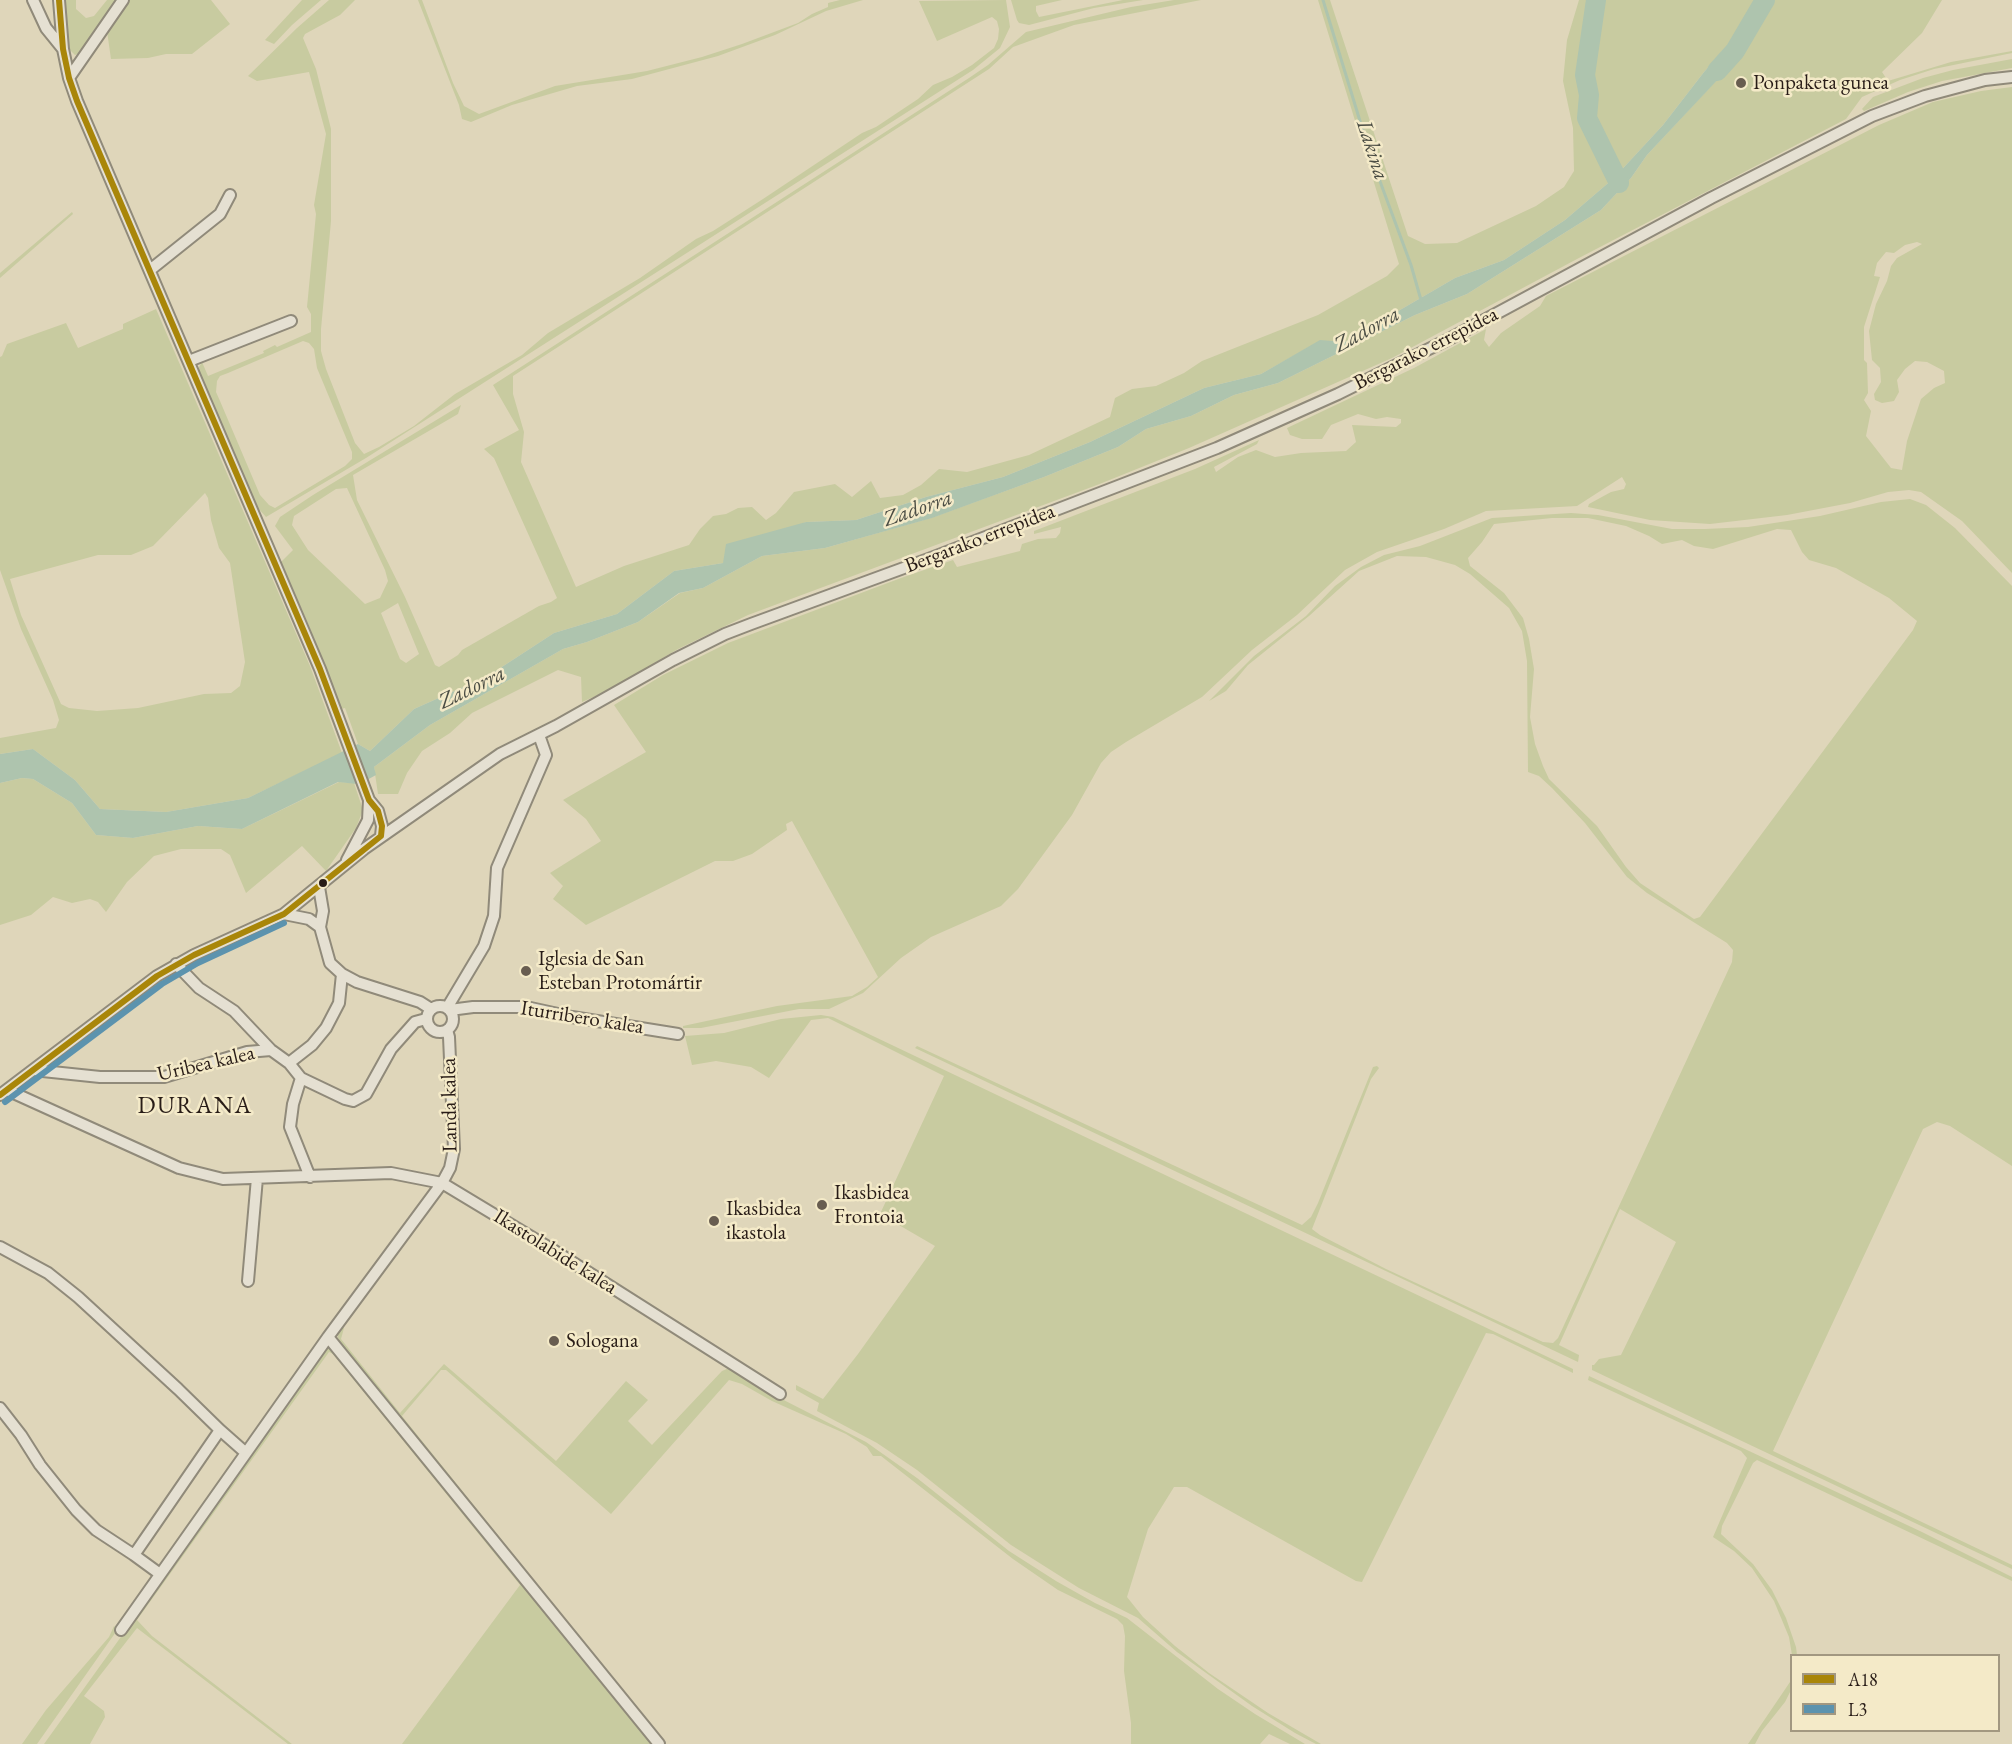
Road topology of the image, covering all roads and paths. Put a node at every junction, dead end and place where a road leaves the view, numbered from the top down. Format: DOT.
graph roads {
  1 [pos="33,0"];
  2 [pos="59,0"];
  3 [pos="123,0"];
  4 [pos="63,49"];
  5 [pos="2012,77"];
  6 [pos="69,78"];
  7 [pos="230,195"];
  8 [pos="150,270"];
  9 [pos="291,321"];
  10 [pos="189,362"];
  11 [pos="539,735"];
  12 [pos="374,818"];
  13 [pos="408,818"];
  14 [pos="381,836"];
  15 [pos="344,864"];
  16 [pos="319,887"];
  17 [pos="284,914"];
  18 [pos="320,927"];
  19 [pos="176,964"];
  20 [pos="342,974"];
  21 [pos="448,1009"];
  22 [pos="429,1014"];
  23 [pos="447,1030"];
  24 [pos="678,1034"];
  25 [pos="271,1050"];
  26 [pos="289,1063"];
  27 [pos="33,1070"];
  28 [pos="301,1078"];
  29 [pos="3,1093"];
  30 [pos="257,1178"];
  31 [pos="310,1178"];
  32 [pos="442,1183"];
  33 [pos="0,1247"];
  34 [pos="248,1281"];
  35 [pos="328,1337"];
  36 [pos="780,1394"];
  37 [pos="0,1408"];
  38 [pos="220,1430"];
  39 [pos="246,1453"];
  40 [pos="134,1555"];
  41 [pos="160,1574"];
  42 [pos="121,1630"];
  43 [pos="659,1744"];
  1 -- 4 [label="street"];
  2 -- 4 [label="street"];
  3 -- 6 [label="street"];
  4 -- 6 [label="street"];
  5 -- 11 [label="street, Bergarako errepidea"];
  6 -- 8 [label="street"];
  7 -- 8 [label="street"];
  8 -- 10 [label="street"];
  9 -- 10 [label="street"];
  10 -- 12 [label="street"];
  11 -- 13 [label="street, Bergarako errepidea"];
  11 -- 21 [label="street"];
  12 -- 13 [label="street"];
  12 -- 14 [label="street"];
  12 -- 15 [label="street"];
  13 -- 14 [label="street, Bergarako errepidea"];
  14 -- 15 [label="street, Bergarako errepidea"];
  15 -- 16 [label="street, Bergarako errepidea"];
  16 -- 17 [label="street, Bergarako errepidea"];
  16 -- 18 [label="street"];
  17 -- 18 [label="street"];
  17 -- 19 [label="street, Bergarako errepidea"];
  18 -- 20 [label="street"];
  19 -- 25 [label="street, Uribea kalea"];
  19 -- 27 [label="street, Bergarako errepidea"];
  20 -- 22 [label="street"];
  20 -- 26 [label="street"];
  21 -- 22 [label="street"];
  21 -- 23 [label="street"];
  21 -- 24 [label="street, Iturribero kalea"];
  22 -- 23 [label="street"];
  22 -- 28 [label="street, Uribea kalea"];
  23 -- 32 [label="street, Landa kalea"];
  25 -- 26 [label="street, Uribea kalea"];
  25 -- 27 [label="street, Uribea kalea"];
  26 -- 28 [label="street, Uribea kalea"];
  27 -- 29 [label="street, Bergarako errepidea"];
  28 -- 31 [label="street"];
  29 -- 30 [label="street, Ikastolabide kalea"];
  30 -- 31 [label="street, Ikastolabide kalea"];
  30 -- 34 [label="street"];
  31 -- 32 [label="street, Ikastolabide kalea"];
  32 -- 35 [label="street, Landa kalea"];
  32 -- 36 [label="street, Ikastolabide kalea"];
  33 -- 38 [label="street"];
  35 -- 39 [label="street, Landa kalea"];
  35 -- 43 [label="street"];
  37 -- 40 [label="street"];
  38 -- 39 [label="street"];
  38 -- 40 [label="street"];
  39 -- 41 [label="street, Landa kalea"];
  40 -- 41 [label="street"];
  41 -- 42 [label="street, Landa kalea"];
}
